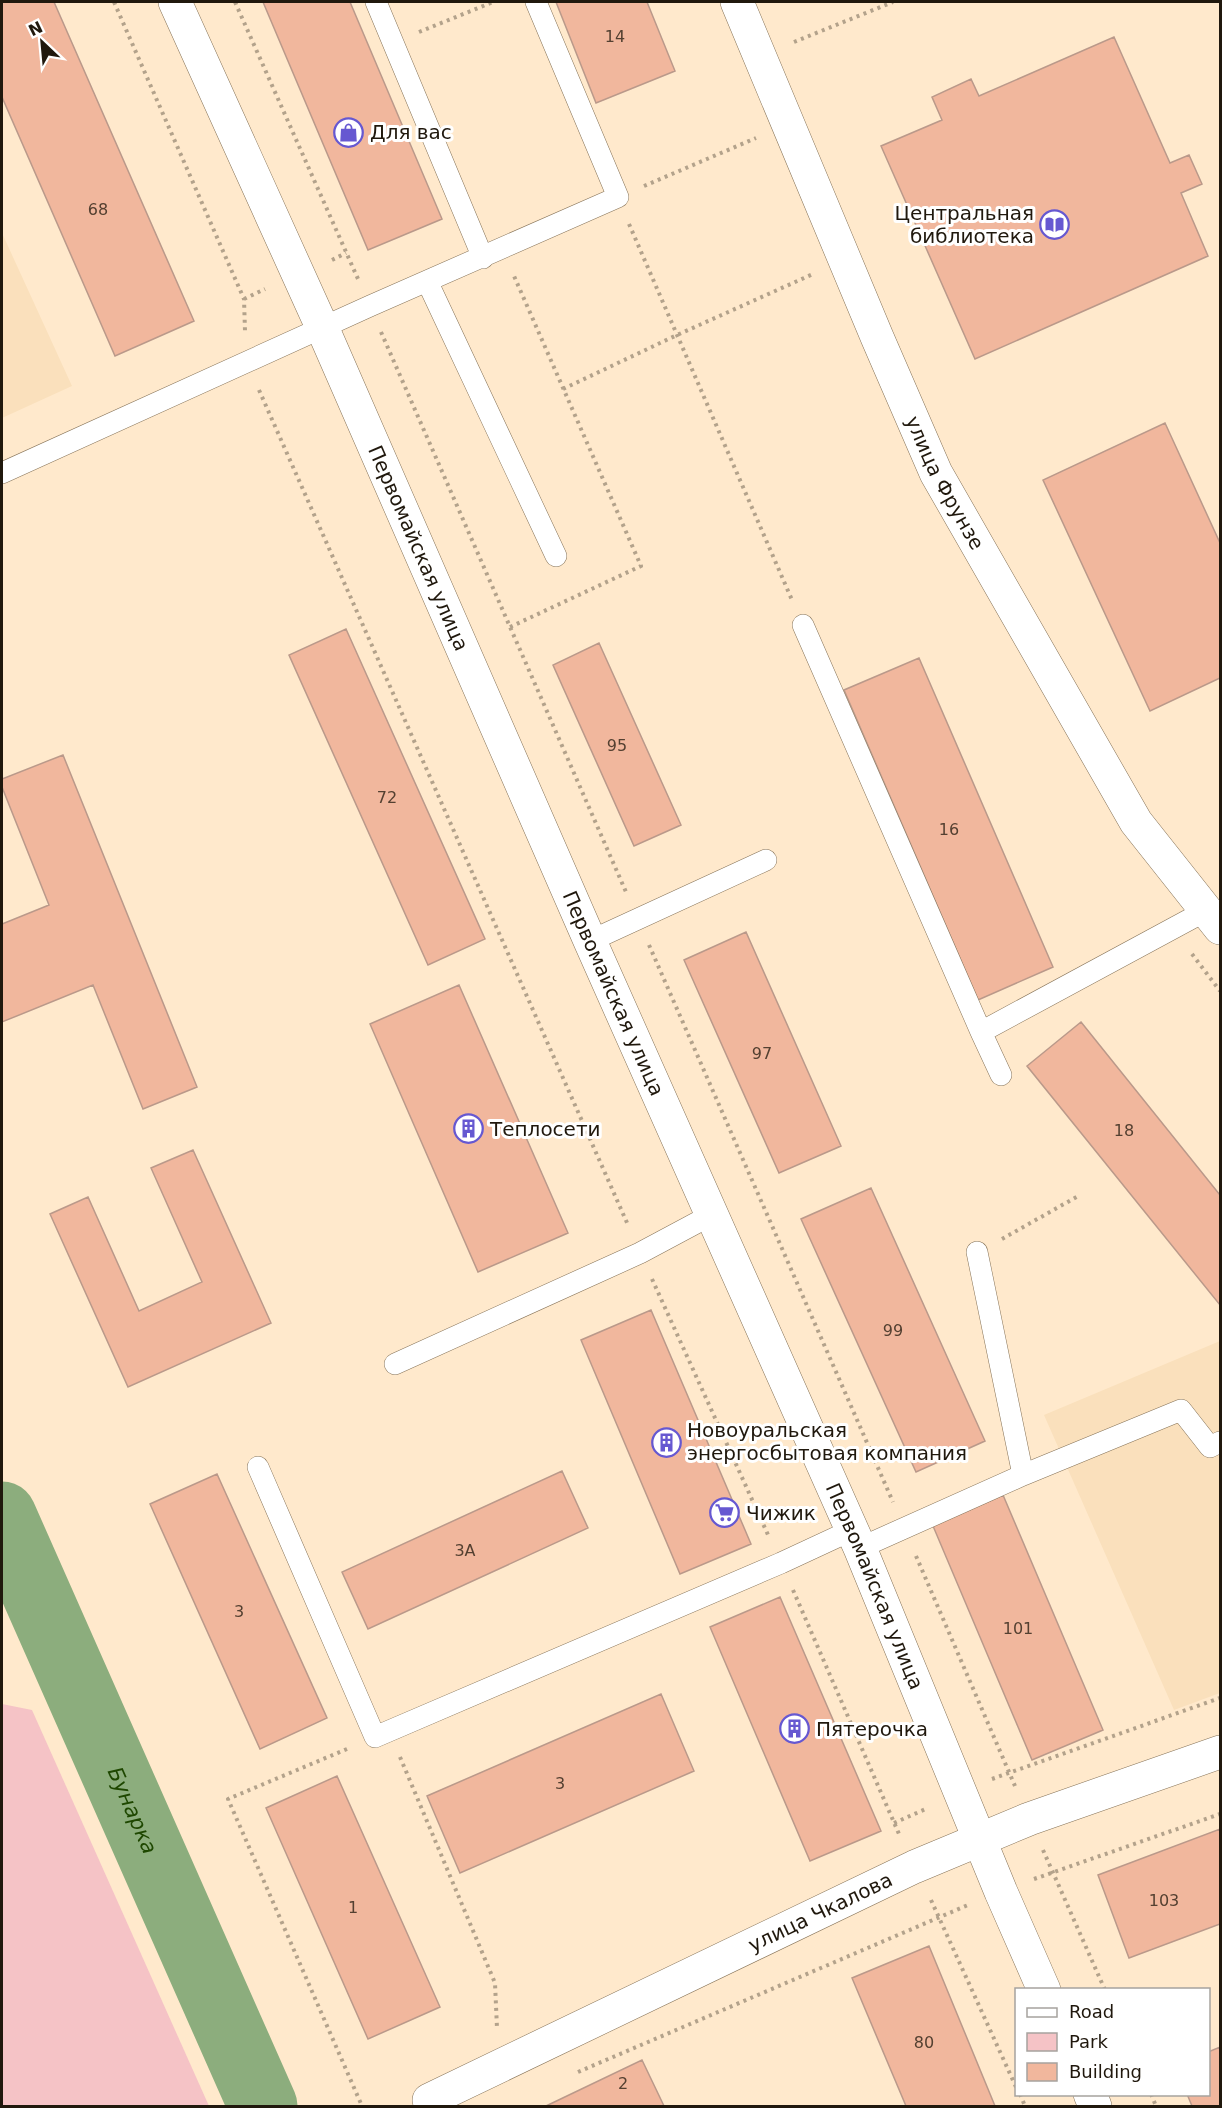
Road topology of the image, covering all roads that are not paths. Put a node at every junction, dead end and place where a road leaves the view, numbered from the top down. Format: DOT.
graph roads {
  1 [pos="175,2"];
  2 [pos="376,2"];
  3 [pos="536,2"];
  4 [pos="737,2"];
  5 [pos="483,258"];
  6 [pos="427,281"];
  7 [pos="322,327"];
  8 [pos="2,473"];
  9 [pos="556,556"];
  10 [pos="803,625"];
  11 [pos="766,860"];
  12 [pos="1214,919"];
  13 [pos="590,941"];
  14 [pos="981,1032"];
  15 [pos="1000,1076"];
  16 [pos="713,1214"];
  17 [pos="977,1252"];
  18 [pos="395,1364"];
  19 [pos="1221,1442"];
  20 [pos="258,1467"];
  21 [pos="1023,1475"];
  22 [pos="856,1539"];
  23 [pos="1221,1752"];
  24 [pos="979,1838"];
  25 [pos="1044,1988"];
  26 [pos="429,2100"];
  1 -- 7 [label="main road, Первомайская улица"];
  2 -- 5 [label="lane"];
  3 -- 5 [label="lane"];
  4 -- 12 [label="main road, улица Фрунзе"];
  5 -- 6 [label="lane"];
  6 -- 7 [label="lane"];
  6 -- 9 [label="lane"];
  7 -- 8 [label="lane"];
  7 -- 13 [label="main road, Первомайская улица"];
  10 -- 14 [label="lane"];
  11 -- 13 [label="lane"];
  12 -- 14 [label="lane"];
  13 -- 16 [label="main road, Первомайская улица"];
  14 -- 15 [label="lane"];
  16 -- 18 [label="lane"];
  16 -- 22 [label="main road, Первомайская улица"];
  17 -- 21 [label="lane"];
  19 -- 21 [label="lane"];
  20 -- 22 [label="lane"];
  21 -- 22 [label="lane"];
  22 -- 24 [label="main road, Первомайская улица"];
  23 -- 24 [label="main road, улица Чкалова"];
  24 -- 25 [label="main road, Первомайская улица"];
  24 -- 26 [label="main road, улица Чкалова"];
}
